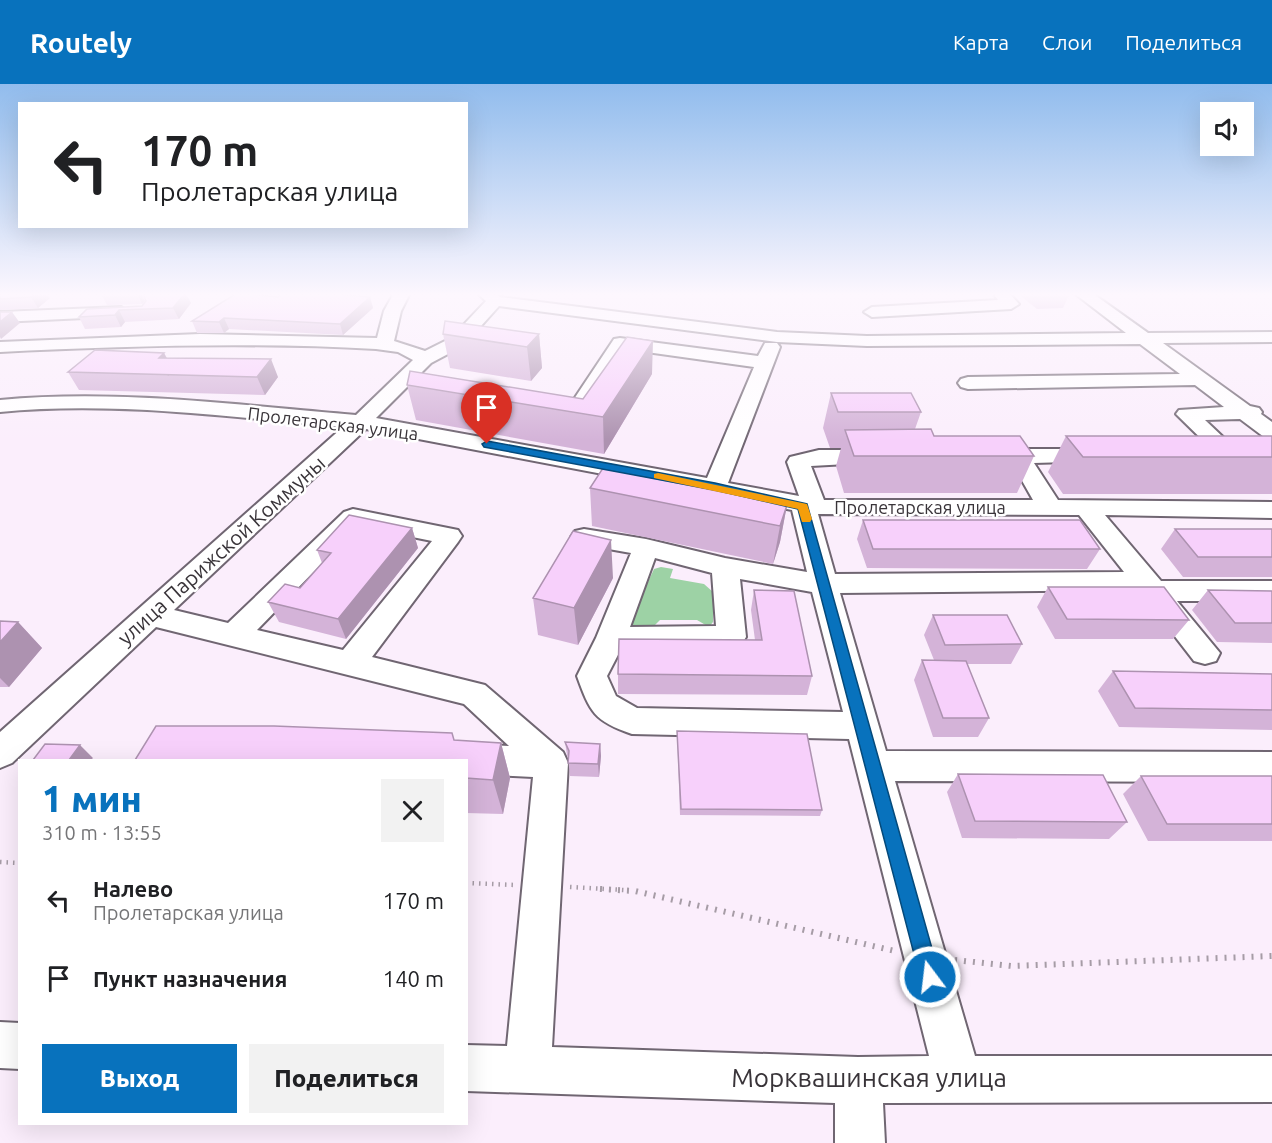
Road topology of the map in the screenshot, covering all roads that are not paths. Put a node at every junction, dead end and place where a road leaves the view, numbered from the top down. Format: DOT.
graph roads {
  1 [pos="87,342"];
  2 [pos="329,342"];
  3 [pos="456,342"];
  4 [pos="774,342"];
  5 [pos="1152,342"];
  6 [pos="384,345"];
  7 [pos="0,347"];
  8 [pos="424,359"];
  9 [pos="765,363"];
  10 [pos="1200,379"];
  11 [pos="968,383"];
  12 [pos="0,406"];
  13 [pos="551,410"];
  14 [pos="1272,411"];
  15 [pos="1246,412"];
  16 [pos="361,422"];
  17 [pos="1272,432"];
  18 [pos="972,456"];
  19 [pos="1019,456"];
  20 [pos="1113,456"];
  21 [pos="1197,456"];
  22 [pos="901,457"];
  23 [pos="715,487"];
  24 [pos="809,507"];
  25 [pos="1050,507"];
  26 [pos="1086,508"];
  27 [pos="1272,510"];
  28 [pos="584,537"];
  29 [pos="646,548"];
  30 [pos="724,567"];
  31 [pos="822,584"];
  32 [pos="1150,586"];
  33 [pos="1272,591"];
  34 [pos="150,615"];
  35 [pos="234,635"];
  36 [pos="611,638"];
  37 [pos="1205,653"];
  38 [pos="350,663"];
  39 [pos="863,726"];
  40 [pos="0,753"];
  41 [pos="432,758"];
  42 [pos="456,759"];
  43 [pos="468,760"];
  44 [pos="551,763"];
  45 [pos="873,766"];
  46 [pos="1272,767"];
  47 [pos="0,1045"];
  48 [pos="18,1046"];
  49 [pos="468,1068"];
  50 [pos="528,1071"];
  51 [pos="1272,1078"];
  52 [pos="958,1079"];
  53 [pos="858,1080"];
  54 [pos="860,1143"];
  1 -- 7 [label="street"];
  2 -- 6 [label="street"];
  3 -- 8 [label="street, улица Парижской Коммуны"];
  4 -- 9 [label="street"];
  5 -- 10 [label="street"];
  6 -- 8 [label="street"];
  8 -- 16 [label="street, улица Парижской Коммуны"];
  9 -- 13 [label="street"];
  9 -- 23 [label="street"];
  10 -- 11 [label="street"];
  10 -- 15 [label="street"];
  12 -- 16 [label="street, Пролетарская улица"];
  14 -- 15 [label="street"];
  15 -- 17 [label="street"];
  15 -- 21 [label="street"];
  16 -- 23 [label="street, Пролетарская улица"];
  16 -- 34 [label="street, улица Парижской Коммуны"];
  18 -- 19 [label="street"];
  19 -- 20 [label="street"];
  19 -- 25 [label="street"];
  22 -- 24 [label="street"];
  23 -- 24 [label="street, Пролетарская улица"];
  24 -- 25 [label="street, Пролетарская улица"];
  24 -- 31 [label="street"];
  25 -- 26 [label="street, Пролетарская улица"];
  26 -- 27 [label="street, Пролетарская улица"];
  26 -- 32 [label="street"];
  28 -- 29 [label="street"];
  29 -- 30 [label="street"];
  29 -- 36 [label="street"];
  30 -- 31 [label="street"];
  30 -- 36 [label="street"];
  31 -- 32 [label="street"];
  31 -- 39 [label="street"];
  32 -- 33 [label="street"];
  32 -- 37 [label="street"];
  34 -- 35 [label="street"];
  34 -- 40 [label="street, улица Парижской Коммуны"];
  35 -- 38 [label="street"];
  35 -- 38 [label="street"];
  36 -- 39 [label="street"];
  38 -- 44 [label="street"];
  39 -- 45 [label="street"];
  41 -- 42 [label="street"];
  43 -- 44 [label="street"];
  44 -- 50 [label="street"];
  45 -- 46 [label="street"];
  45 -- 52 [label="street"];
  47 -- 48 [label="street"];
  49 -- 50 [label="street, Морквашинская улица"];
  50 -- 53 [label="street, Морквашинская улица"];
  51 -- 52 [label="street, Морквашинская улица"];
  52 -- 53 [label="street, Морквашинская улица"];
  53 -- 54 [label="street"];
}
